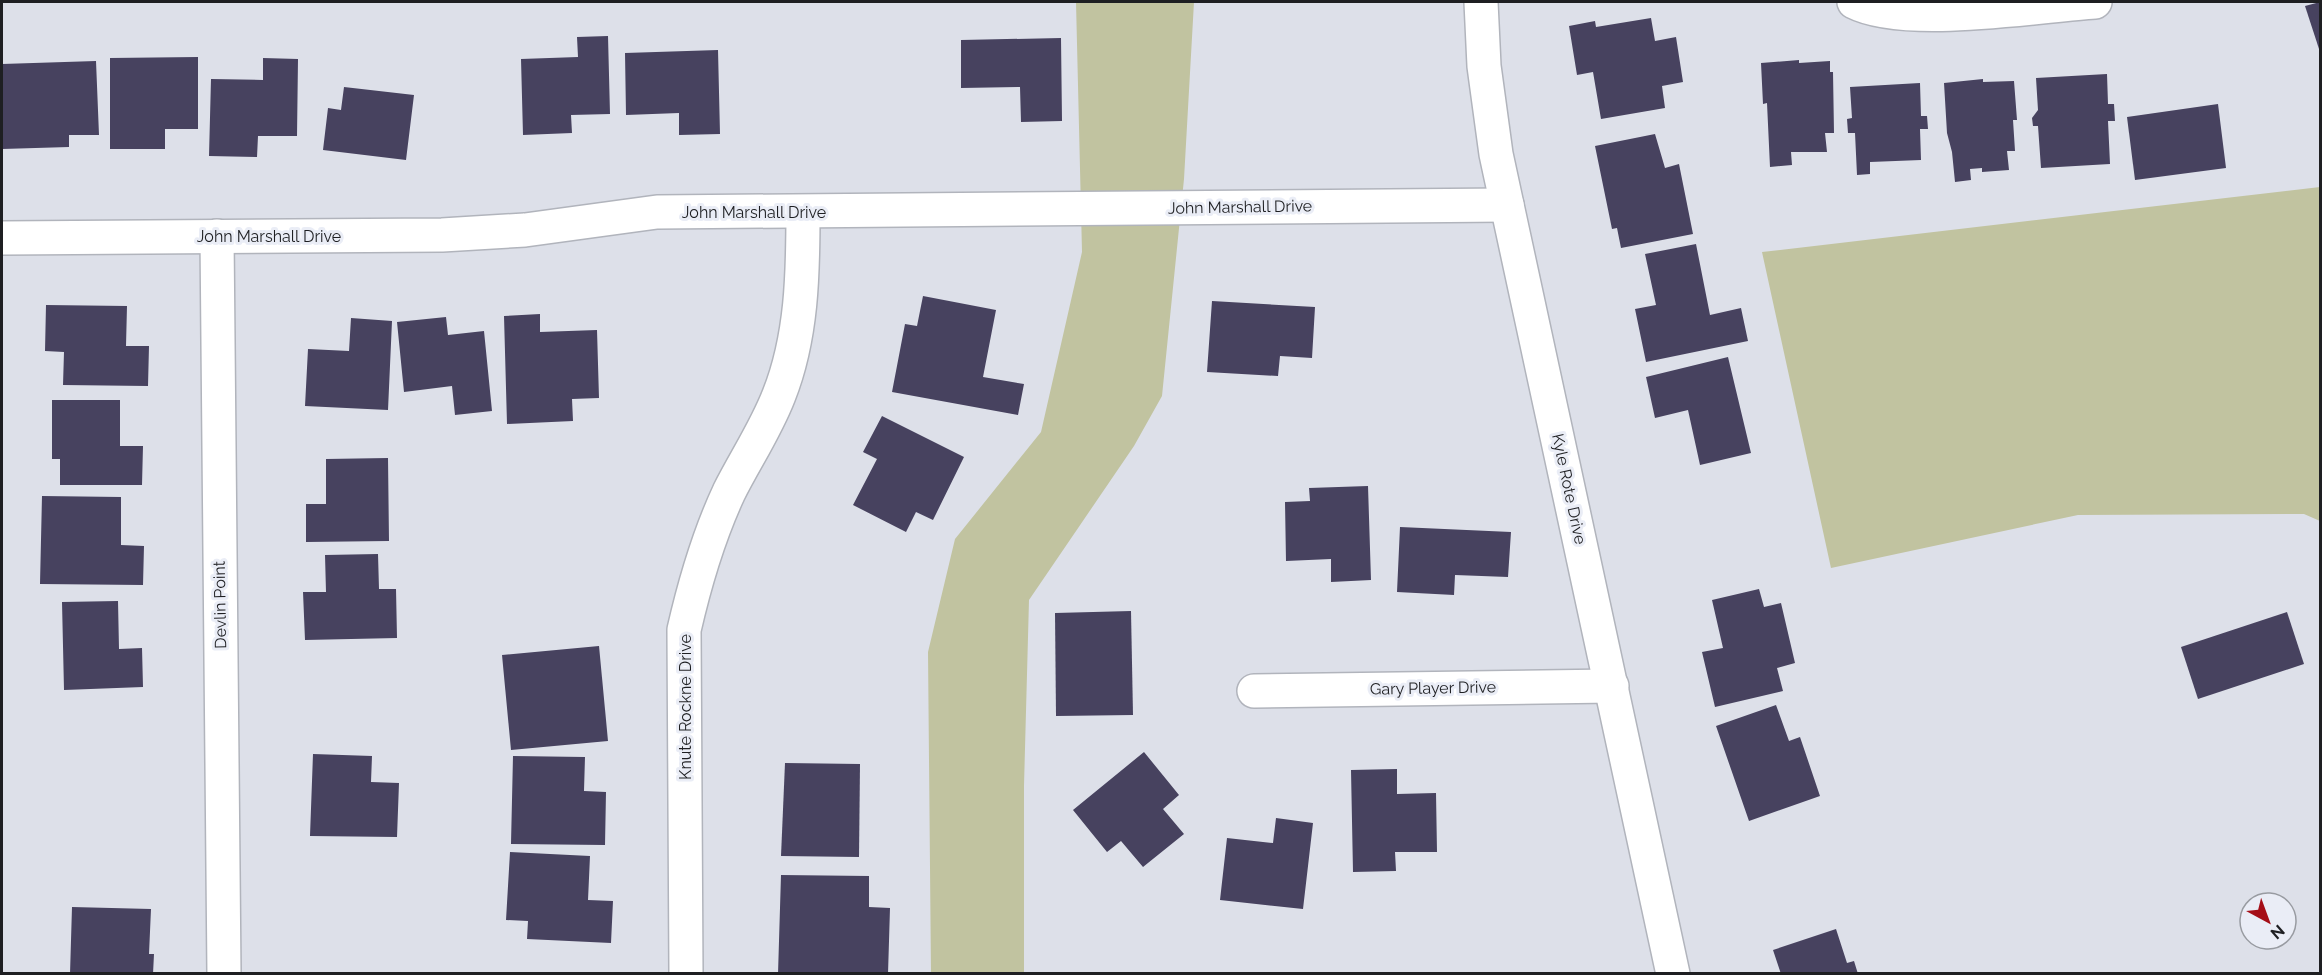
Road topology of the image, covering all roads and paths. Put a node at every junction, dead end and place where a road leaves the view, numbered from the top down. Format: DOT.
graph roads {
  1 [pos="1481,2"];
  2 [pos="1854,2"];
  3 [pos="2095,2"];
  4 [pos="1507,205"];
  5 [pos="803,212"];
  6 [pos="217,236"];
  7 [pos="2,238"];
  8 [pos="1612,686"];
  9 [pos="1254,691"];
  10 [pos="224,974"];
  11 [pos="686,974"];
  12 [pos="1673,974"];
  1 -- 4 [label="street, Kyle Rote Drive"];
  2 -- 3 [label="street"];
  4 -- 5 [label="street, John Marshall Drive"];
  4 -- 8 [label="street, Kyle Rote Drive"];
  5 -- 6 [label="street, John Marshall Drive"];
  5 -- 11 [label="street, Knute Rockne Drive"];
  6 -- 7 [label="street, John Marshall Drive"];
  6 -- 10 [label="street, Devlin Point"];
  8 -- 9 [label="street, Gary Player Drive"];
  8 -- 12 [label="street, Kyle Rote Drive"];
}
